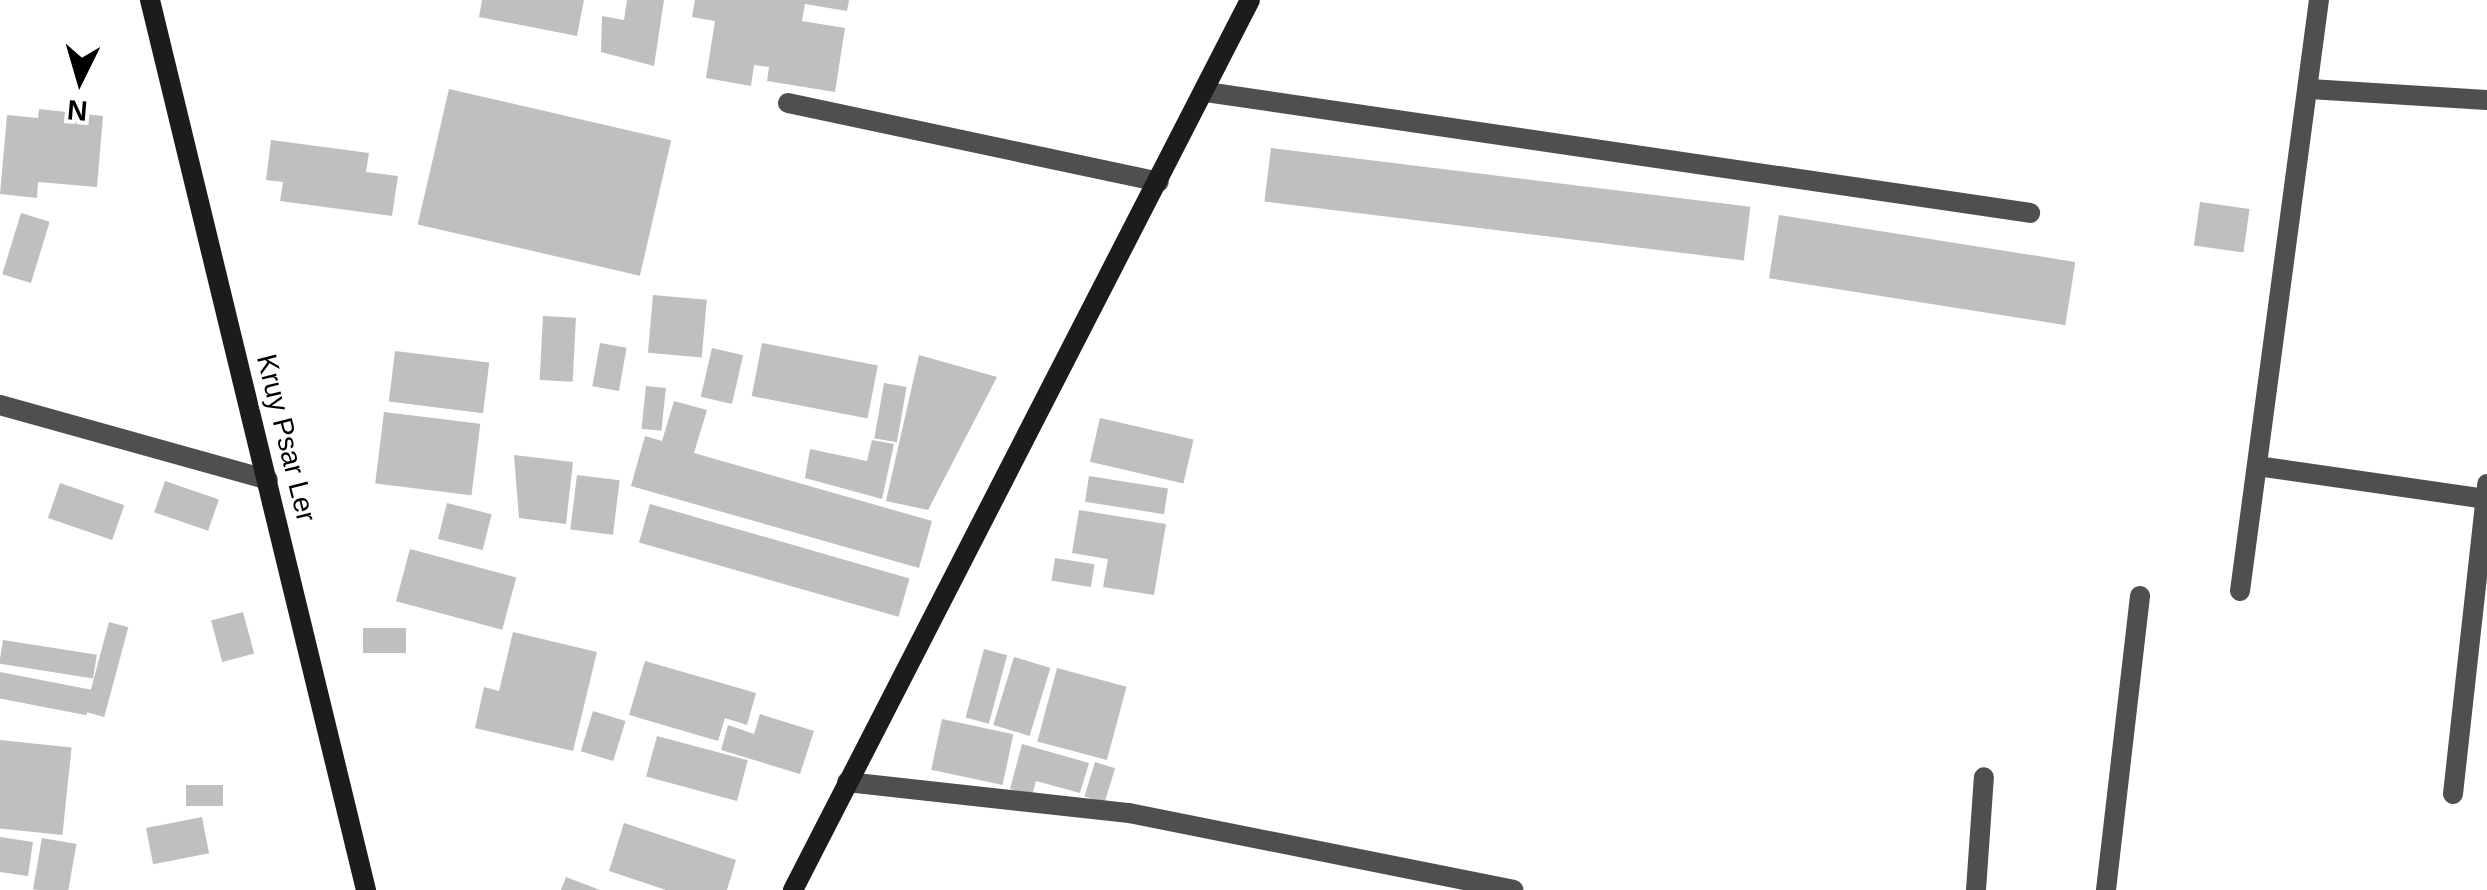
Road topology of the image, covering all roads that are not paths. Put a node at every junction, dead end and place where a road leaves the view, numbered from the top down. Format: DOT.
graph roads {
  1 [pos="150,0"];
  2 [pos="1250,0"];
  3 [pos="2319,0"];
  4 [pos="2310,88"];
  5 [pos="1206,92"];
  6 [pos="2487,100"];
  7 [pos="788,104"];
  8 [pos="1160,182"];
  9 [pos="2030,214"];
  10 [pos="0,405"];
  11 [pos="2257,466"];
  12 [pos="268,480"];
  13 [pos="2486,494"];
  14 [pos="2240,591"];
  15 [pos="2140,596"];
  16 [pos="1984,777"];
  17 [pos="848,782"];
  18 [pos="2453,794"];
  19 [pos="366,890"];
  20 [pos="793,890"];
  21 [pos="1513,890"];
  22 [pos="1976,890"];
  23 [pos="2106,890"];
  1 -- 12 [label="street, Kruy Psar Ler"];
  2 -- 5 [label="street"];
  3 -- 4 [label="street"];
  4 -- 6 [label="street"];
  4 -- 11 [label="street"];
  5 -- 8 [label="street"];
  5 -- 9 [label="street"];
  7 -- 8 [label="street"];
  8 -- 17 [label="street"];
  10 -- 12 [label="street"];
  11 -- 13 [label="street"];
  11 -- 14 [label="street"];
  12 -- 19 [label="street, Kruy Psar Ler"];
  13 -- 18 [label="street"];
  15 -- 23 [label="street"];
  16 -- 22 [label="street"];
  17 -- 20 [label="street"];
  17 -- 21 [label="street"];
}
